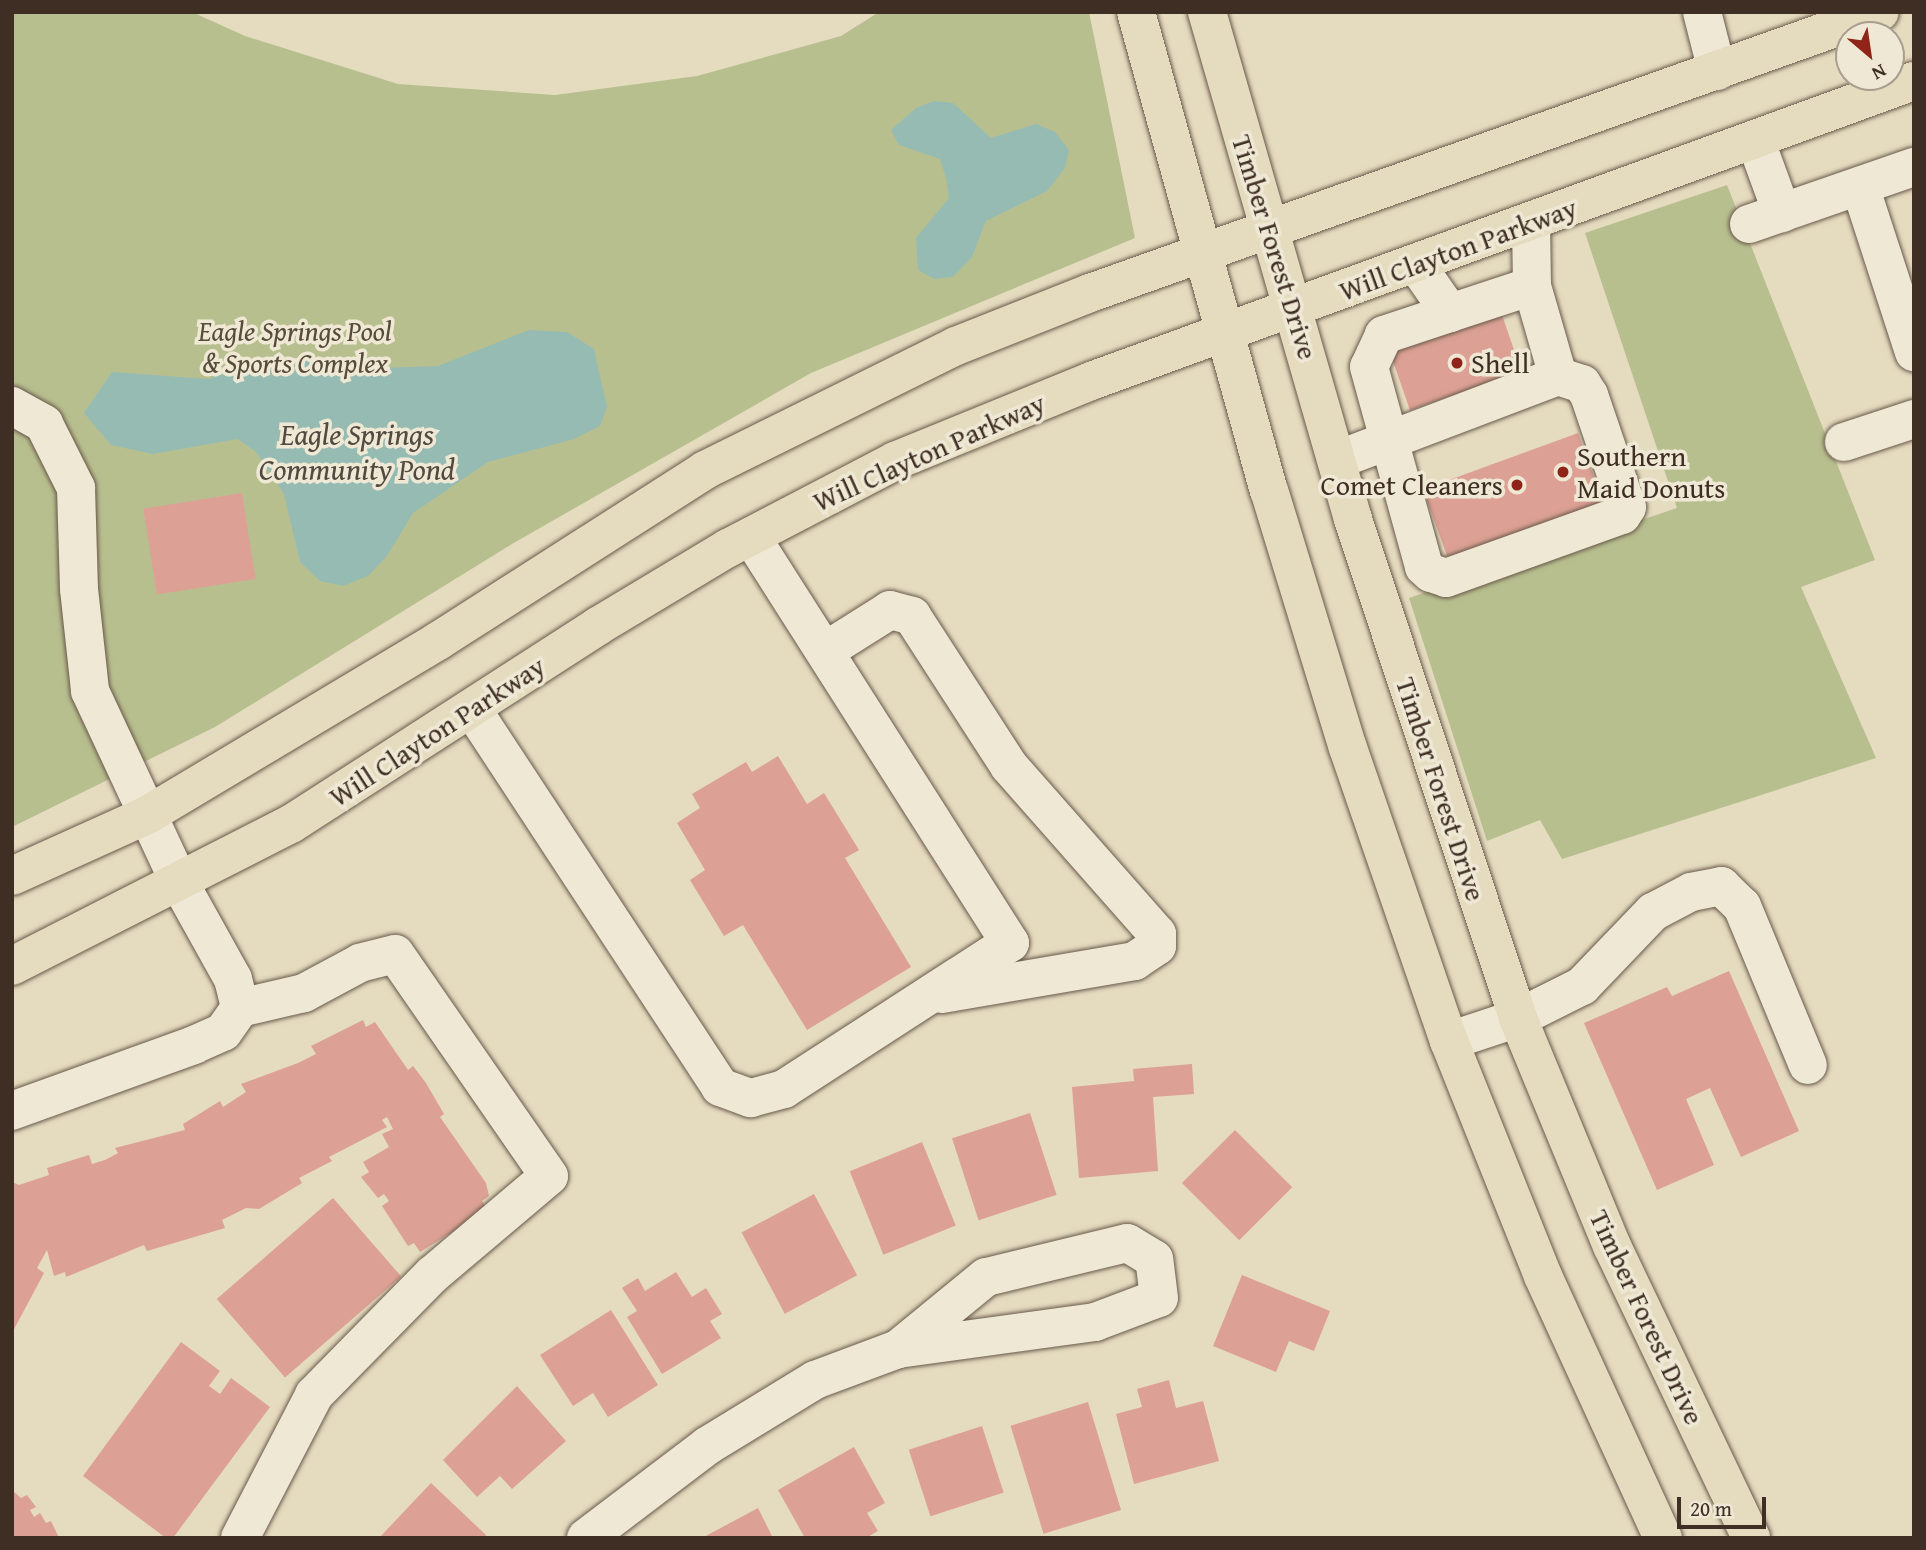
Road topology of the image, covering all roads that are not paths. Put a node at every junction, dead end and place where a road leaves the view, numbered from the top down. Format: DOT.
graph roads {
  1 [pos="1136,12"];
  2 [pos="1207,12"];
  3 [pos="1702,12"];
  4 [pos="1880,12"];
  5 [pos="1717,71"];
  6 [pos="1914,81"];
  7 [pos="1755,139"];
  8 [pos="1914,167"];
  9 [pos="1860,186"];
  10 [pos="1531,223"];
  11 [pos="1268,233"];
  12 [pos="1202,253"];
  13 [pos="1416,264"];
  14 [pos="1532,286"];
  15 [pos="1295,308"];
  16 [pos="1450,313"];
  17 [pos="1222,334"];
  18 [pos="1914,352"];
  19 [pos="1558,376"];
  20 [pos="12,406"];
  21 [pos="1914,419"];
  22 [pos="1390,440"];
  23 [pos="1844,442"];
  24 [pos="1337,460"];
  25 [pos="751,536"];
  26 [pos="825,652"];
  27 [pos="472,709"];
  28 [pos="149,814"];
  29 [pos="12,876"];
  30 [pos="178,882"];
  31 [pos="12,966"];
  32 [pos="926,997"];
  33 [pos="240,1008"];
  34 [pos="1518,1018"];
  35 [pos="1449,1041"];
  36 [pos="1808,1065"];
  37 [pos="12,1111"];
  38 [pos="898,1349"];
  39 [pos="240,1538"];
  40 [pos="586,1538"];
  41 [pos="1663,1538"];
  42 [pos="1751,1538"];
  1 -- 12 [label="main road"];
  2 -- 11 [label="main road, Timber Forest Drive"];
  3 -- 5 [label="street"];
  4 -- 5 [label="main road"];
  5 -- 11 [label="main road"];
  6 -- 7 [label="main road, Will Clayton Parkway"];
  7 -- 9 [label="street"];
  7 -- 10 [label="main road, Will Clayton Parkway"];
  8 -- 9 [label="street"];
  9 -- 18 [label="street"];
  10 -- 13 [label="main road, Will Clayton Parkway"];
  10 -- 14 [label="street"];
  11 -- 12 [label="main road"];
  11 -- 15 [label="main road, Timber Forest Drive"];
  12 -- 17 [label="main road"];
  12 -- 28 [label="main road"];
  13 -- 15 [label="main road, Will Clayton Parkway"];
  13 -- 16 [label="street"];
  14 -- 16 [label="street"];
  14 -- 19 [label="street"];
  15 -- 17 [label="main road, Will Clayton Parkway"];
  15 -- 24 [label="main road, Timber Forest Drive"];
  16 -- 22 [label="street"];
  17 -- 25 [label="main road, Will Clayton Parkway"];
  17 -- 35 [label="main road"];
  19 -- 22 [label="street"];
  19 -- 22 [label="street"];
  20 -- 28 [label="street"];
  21 -- 23 [label="street"];
  22 -- 24 [label="street"];
  24 -- 34 [label="main road, Timber Forest Drive"];
  25 -- 26 [label="street"];
  25 -- 27 [label="main road, Will Clayton Parkway"];
  26 -- 32 [label="street"];
  26 -- 32 [label="street"];
  27 -- 30 [label="main road, Will Clayton Parkway"];
  27 -- 32 [label="street"];
  28 -- 29 [label="main road"];
  28 -- 30 [label="street"];
  30 -- 31 [label="main road, Will Clayton Parkway"];
  30 -- 33 [label="street"];
  33 -- 37 [label="street"];
  33 -- 39 [label="street"];
  34 -- 35 [label="street"];
  34 -- 36 [label="street"];
  34 -- 42 [label="main road, Timber Forest Drive"];
  35 -- 41 [label="main road"];
  38 -- 38 [label="street"];
  38 -- 40 [label="street"];
}
